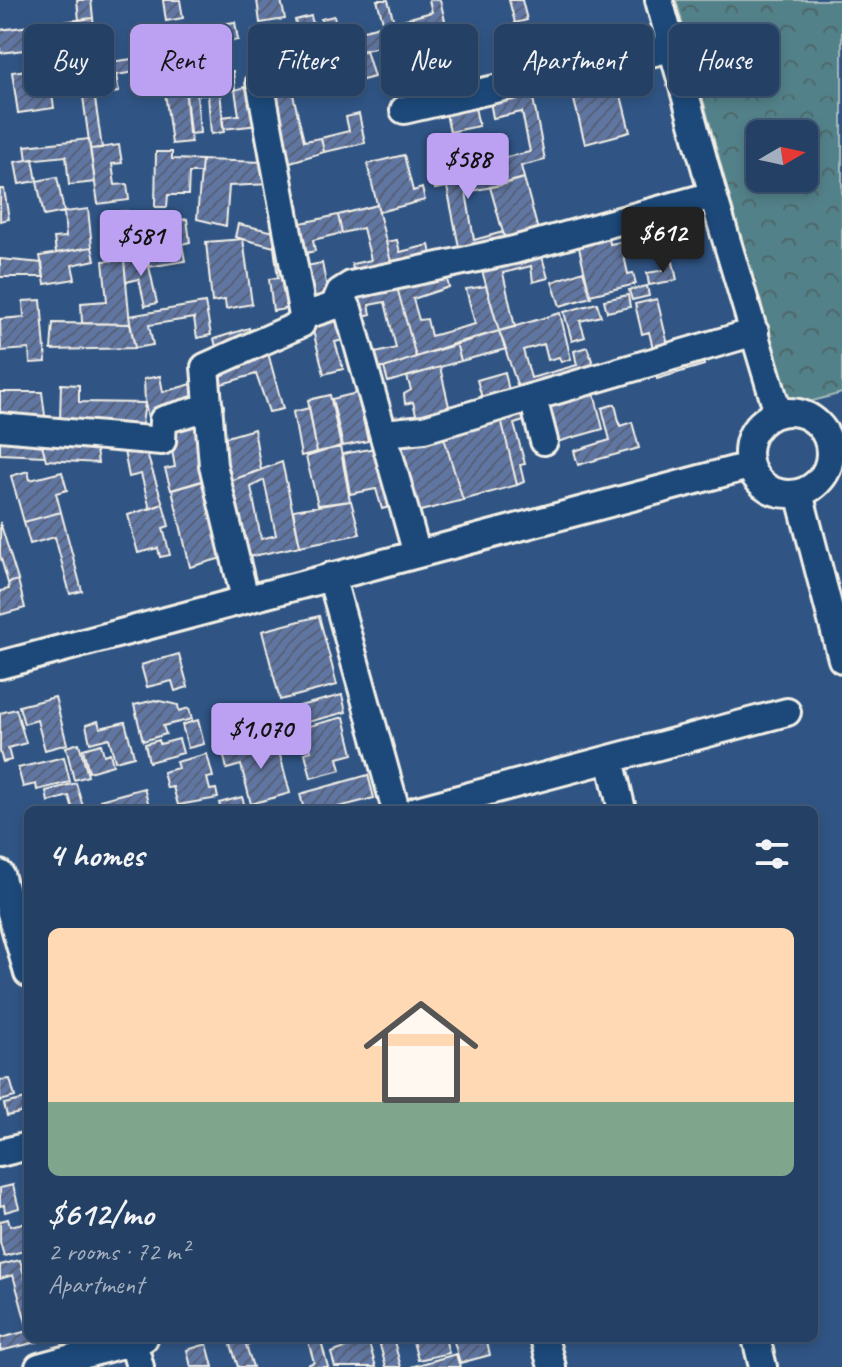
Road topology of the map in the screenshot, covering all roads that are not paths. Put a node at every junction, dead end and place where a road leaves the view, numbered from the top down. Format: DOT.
graph roads {
  1 [pos="659,0"];
  2 [pos="669,37"];
  3 [pos="669,49"];
  4 [pos="263,96"];
  5 [pos="685,96"];
  6 [pos="404,110"];
  7 [pos="713,195"];
  8 [pos="340,292"];
  9 [pos="303,316"];
  10 [pos="755,332"];
  11 [pos="533,398"];
  12 [pos="209,407"];
  13 [pos="778,413"];
  14 [pos="0,427"];
  15 [pos="384,433"];
  16 [pos="835,440"];
  17 [pos="544,441"];
  18 [pos="749,466"];
  19 [pos="799,493"];
  20 [pos="417,554"];
  21 [pos="331,576"];
  22 [pos="245,599"];
  23 [pos="842,659"];
  24 [pos="0,665"];
  25 [pos="787,712"];
  26 [pos="610,759"];
  27 [pos="395,806"];
  28 [pos="432,806"];
  29 [pos="621,806"];
  30 [pos="0,874"];
  31 [pos="14,918"];
  32 [pos="24,957"];
  33 [pos="24,1147"];
  34 [pos="0,1153"];
  35 [pos="126,1342"];
  36 [pos="136,1342"];
  37 [pos="545,1342"];
  38 [pos="757,1342"];
  39 [pos="39,1367"];
  40 [pos="140,1367"];
  41 [pos="552,1367"];
  42 [pos="763,1367"];
  1 -- 2 [label="street"];
  3 -- 6 [label="street"];
  4 -- 9 [label="street"];
  5 -- 7 [label="street"];
  7 -- 8 [label="street"];
  7 -- 10 [label="street"];
  8 -- 9 [label="street"];
  8 -- 15 [label="street"];
  9 -- 12 [label="street"];
  10 -- 11 [label="street"];
  10 -- 13 [label="street"];
  11 -- 15 [label="street"];
  11 -- 17 [label="street"];
  12 -- 14 [label="street"];
  12 -- 22 [label="street"];
  13 -- 16 [label="street"];
  13 -- 18 [label="street"];
  15 -- 20 [label="street"];
  16 -- 19 [label="street"];
  18 -- 19 [label="street"];
  18 -- 20 [label="street"];
  19 -- 23 [label="street"];
  20 -- 21 [label="street"];
  21 -- 22 [label="street"];
  21 -- 27 [label="street"];
  22 -- 24 [label="street"];
  25 -- 26 [label="street"];
  26 -- 28 [label="street"];
  26 -- 29 [label="street"];
  30 -- 31 [label="street"];
  31 -- 32 [label="street"];
  33 -- 34 [label="street"];
  35 -- 39 [label="street"];
  36 -- 40 [label="street"];
  37 -- 41 [label="street"];
  38 -- 42 [label="street"];
}
